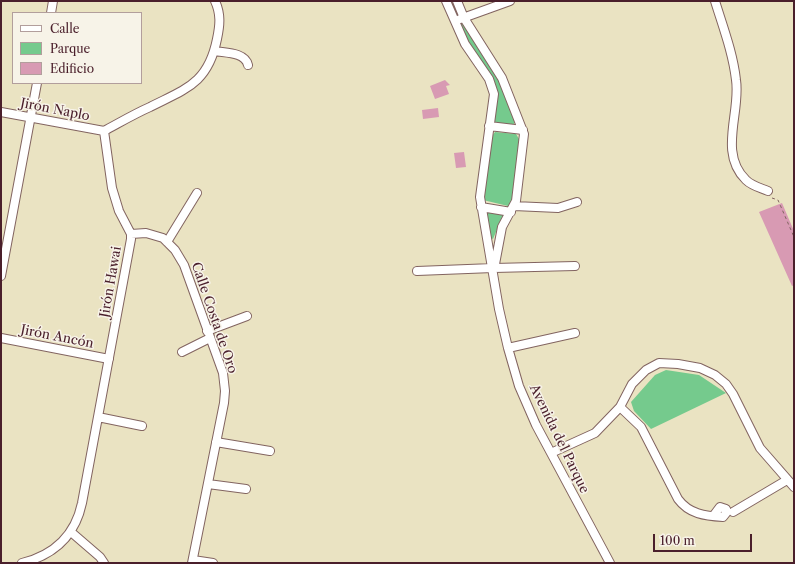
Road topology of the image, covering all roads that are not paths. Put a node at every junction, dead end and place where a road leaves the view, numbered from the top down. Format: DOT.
graph roads {
  1 [pos="53,1"];
  2 [pos="215,1"];
  3 [pos="446,1"];
  4 [pos="457,1"];
  5 [pos="510,1"];
  6 [pos="715,1"];
  7 [pos="51,12"];
  8 [pos="464,18"];
  9 [pos="453,21"];
  10 [pos="216,51"];
  11 [pos="248,65"];
  12 [pos="37,84"];
  13 [pos="1,112"];
  14 [pos="30,117"];
  15 [pos="489,126"];
  16 [pos="522,130"];
  17 [pos="104,131"];
  18 [pos="768,191"];
  19 [pos="197,193"];
  20 [pos="577,202"];
  21 [pos="481,206"];
  22 [pos="513,209"];
  23 [pos="1,225"];
  24 [pos="10,227"];
  25 [pos="131,234"];
  26 [pos="167,242"];
  27 [pos="575,266"];
  28 [pos="494,269"];
  29 [pos="417,271"];
  30 [pos="1,276"];
  31 [pos="247,316"];
  32 [pos="575,333"];
  33 [pos="209,335"];
  34 [pos="1,338"];
  35 [pos="508,348"];
  36 [pos="182,352"];
  37 [pos="109,359"];
  38 [pos="620,406"];
  39 [pos="98,417"];
  40 [pos="142,426"];
  41 [pos="216,442"];
  42 [pos="270,451"];
  43 [pos="551,453"];
  44 [pos="787,480"];
  45 [pos="208,484"];
  46 [pos="794,488"];
  47 [pos="246,490"];
  48 [pos="71,532"];
  49 [pos="192,562"];
  50 [pos="22,563"];
  51 [pos="104,563"];
  52 [pos="213,563"];
  53 [pos="610,563"];
  1 -- 7 [label="street"];
  2 -- 10 [label="street"];
  3 -- 9 [label="street, Avenida del Parque"];
  4 -- 8 [label="street, Avenida del Parque"];
  5 -- 8 [label="street"];
  6 -- 18 [label="street"];
  8 -- 9 [label="street"];
  8 -- 16 [label="street, Avenida del Parque"];
  9 -- 15 [label="street, Avenida del Parque"];
  10 -- 11 [label="street"];
  10 -- 17 [label="street"];
  12 -- 14 [label="street"];
  13 -- 14 [label="street, Jirón Naplo"];
  14 -- 17 [label="street, Jirón Naplo"];
  14 -- 24 [label="street"];
  15 -- 16 [label="street"];
  15 -- 21 [label="street, Avenida del Parque"];
  16 -- 22 [label="street, Avenida del Parque"];
  17 -- 25 [label="street, Jirón Hawai"];
  19 -- 26 [label="street"];
  20 -- 22 [label="street"];
  21 -- 22 [label="street"];
  21 -- 28 [label="street, Avenida del Parque"];
  22 -- 28 [label="street, Avenida del Parque"];
  23 -- 24 [label="street"];
  24 -- 30 [label="street"];
  25 -- 26 [label="street, Calle Costa de Oro"];
  25 -- 37 [label="street, Jirón Hawai"];
  26 -- 33 [label="street, Calle Costa de Oro"];
  27 -- 28 [label="street"];
  28 -- 29 [label="street"];
  28 -- 35 [label="street, Avenida del Parque"];
  31 -- 33 [label="street"];
  32 -- 35 [label="street"];
  33 -- 36 [label="street"];
  33 -- 41 [label="street, Calle Costa de Oro"];
  34 -- 37 [label="street, Jirón Ancón"];
  35 -- 43 [label="street, Avenida del Parque"];
  37 -- 39 [label="street, Jirón Hawai"];
  38 -- 43 [label="street"];
  38 -- 44 [label="street"];
  38 -- 44 [label="street"];
  39 -- 40 [label="street"];
  39 -- 48 [label="street, Jirón Hawai"];
  41 -- 42 [label="street"];
  41 -- 45 [label="street, Calle Costa de Oro"];
  43 -- 53 [label="street, Avenida del Parque"];
  44 -- 46 [label="street"];
  45 -- 47 [label="street"];
  45 -- 49 [label="street, Calle Costa de Oro"];
  48 -- 50 [label="street"];
  48 -- 51 [label="street"];
  49 -- 52 [label="street"];
}
